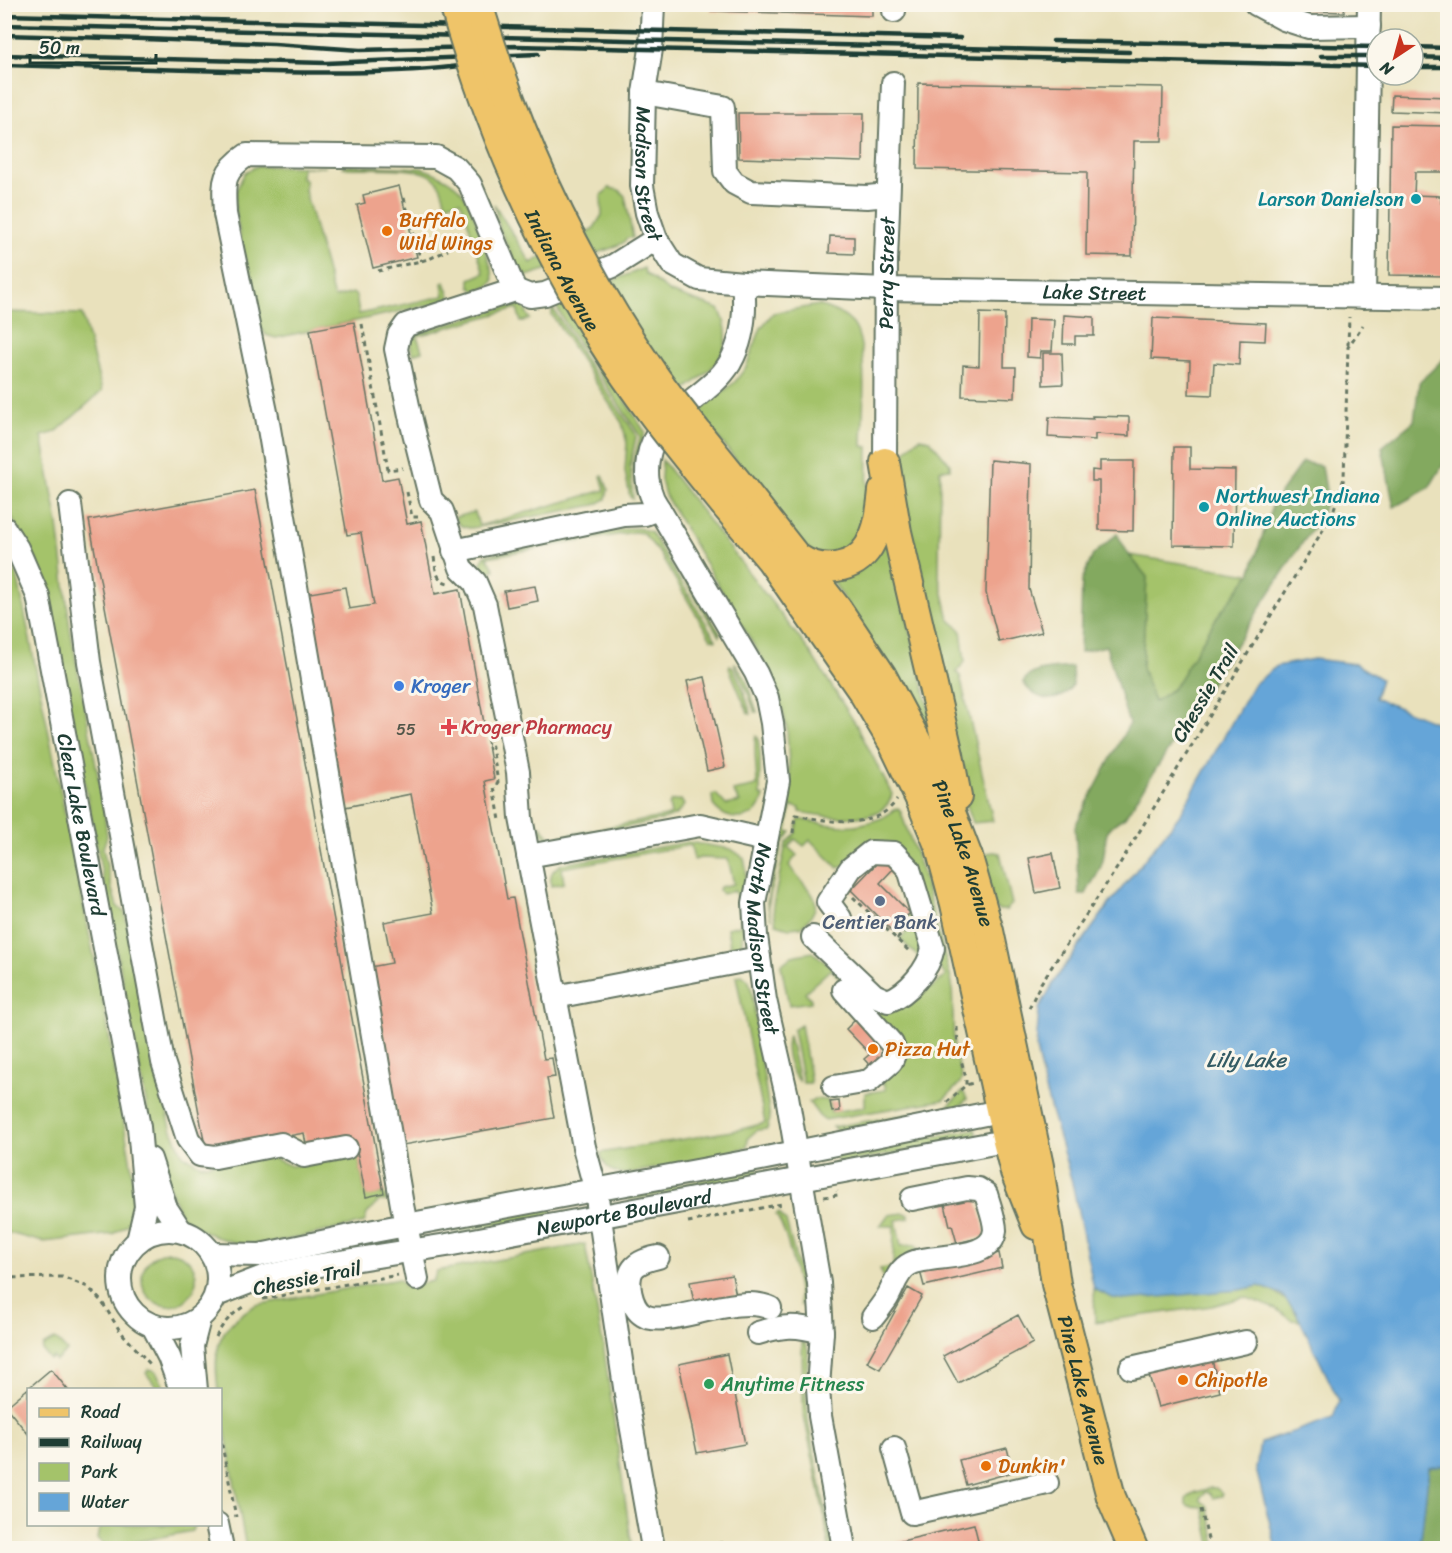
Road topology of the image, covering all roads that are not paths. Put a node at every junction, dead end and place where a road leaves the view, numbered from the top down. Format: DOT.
graph roads {
  1 [pos="454,4"];
  2 [pos="478,4"];
  3 [pos="653,4"];
  4 [pos="1256,4"];
  5 [pos="1369,15"];
  6 [pos="893,83"];
  7 [pos="644,93"];
  8 [pos="888,195"];
  9 [pos="656,239"];
  10 [pos="743,283"];
  11 [pos="886,289"];
  12 [pos="515,290"];
  13 [pos="1364,297"];
  14 [pos="1448,298"];
  15 [pos="885,462"];
  16 [pos="734,497"];
  17 [pos="70,504"];
  18 [pos="659,509"];
  19 [pos="4,528"];
  20 [pos="443,549"];
  21 [pos="798,558"];
  22 [pos="765,840"];
  23 [pos="528,856"];
  24 [pos="968,856"];
  25 [pos="840,918"];
  26 [pos="813,937"];
  27 [pos="759,958"];
  28 [pos="844,990"];
  29 [pos="555,997"];
  30 [pos="834,1087"];
  31 [pos="1013,1109"];
  32 [pos="139,1127"];
  33 [pos="1019,1138"];
  34 [pos="346,1148"];
  35 [pos="796,1152"];
  36 [pos="800,1179"];
  37 [pos="596,1191"];
  38 [pos="912,1199"];
  39 [pos="600,1216"];
  40 [pos="406,1225"];
  41 [pos="181,1231"];
  42 [pos="138,1241"];
  43 [pos="411,1250"];
  44 [pos="212,1254"];
  45 [pos="650,1260"];
  46 [pos="408,1277"];
  47 [pos="216,1294"];
  48 [pos="770,1308"];
  49 [pos="873,1317"];
  50 [pos="199,1319"];
  51 [pos="153,1326"];
  52 [pos="822,1332"];
  53 [pos="758,1333"];
  54 [pos="1246,1342"];
  55 [pos="1131,1368"];
  56 [pos="181,1388"];
  57 [pos="196,1388"];
  58 [pos="894,1448"];
  59 [pos="1047,1483"];
  60 [pos="1113,1506"];
  61 [pos="227,1522"];
  62 [pos="222,1548"];
  63 [pos="653,1548"];
  64 [pos="844,1548"];
  65 [pos="1115,1548"];
  66 [pos="1133,1548"];
  1 -- 16 [label="main road, Indiana Avenue, bridge"];
  2 -- 16 [label="main road, Indiana Avenue, bridge"];
  3 -- 7 [label="street, Madison Street"];
  4 -- 5 [label="street"];
  5 -- 13 [label="street"];
  6 -- 8 [label="street, Perry Street"];
  7 -- 8 [label="street"];
  7 -- 9 [label="street, Madison Street"];
  8 -- 11 [label="street, Perry Street"];
  9 -- 10 [label="street, Madison Street"];
  9 -- 12 [label="street"];
  10 -- 11 [label="street, Lake Street"];
  10 -- 18 [label="street, North Madison Street"];
  11 -- 13 [label="street, Lake Street"];
  11 -- 15 [label="street, Perry Street"];
  12 -- 20 [label="street"];
  12 -- 40 [label="street"];
  13 -- 14 [label="street, Lake Street"];
  15 -- 21 [label="main road"];
  15 -- 24 [label="main road"];
  16 -- 21 [label="main road, Pine Lake Avenue"];
  16 -- 31 [label="main road, Pine Lake Avenue"];
  17 -- 34 [label="street"];
  18 -- 20 [label="street"];
  18 -- 22 [label="street, North Madison Street"];
  19 -- 32 [label="street, Clear Lake Boulevard"];
  20 -- 23 [label="street"];
  21 -- 24 [label="main road, Pine Lake Avenue"];
  22 -- 23 [label="street"];
  22 -- 27 [label="street, North Madison Street"];
  23 -- 29 [label="street"];
  24 -- 31 [label="main road, Pine Lake Avenue"];
  25 -- 26 [label="street"];
  27 -- 29 [label="street"];
  27 -- 35 [label="street, North Madison Street"];
  28 -- 30 [label="street"];
  29 -- 37 [label="street"];
  31 -- 33 [label="main road, Pine Lake Avenue"];
  31 -- 35 [label="street, Newporte Boulevard"];
  32 -- 41 [label="street, Clear Lake Boulevard"];
  32 -- 42 [label="street, Clear Lake Boulevard"];
  33 -- 36 [label="street, Newporte Boulevard"];
  33 -- 60 [label="main road, Pine Lake Avenue"];
  35 -- 36 [label="street, North Madison Street"];
  35 -- 37 [label="street, Newporte Boulevard"];
  36 -- 39 [label="street, Newporte Boulevard"];
  36 -- 52 [label="street, North Madison Street"];
  37 -- 39 [label="street"];
  37 -- 40 [label="street, Newporte Boulevard"];
  38 -- 49 [label="street"];
  39 -- 43 [label="street, Newporte Boulevard"];
  39 -- 63 [label="street"];
  40 -- 43 [label="street"];
  40 -- 44 [label="street, Newporte Boulevard"];
  41 -- 42 [label="street"];
  41 -- 44 [label="street"];
  42 -- 51 [label="street"];
  43 -- 46 [label="street"];
  43 -- 47 [label="street, Newporte Boulevard"];
  44 -- 47 [label="street"];
  45 -- 48 [label="street"];
  47 -- 50 [label="street"];
  50 -- 51 [label="street"];
  50 -- 57 [label="street"];
  51 -- 56 [label="street"];
  52 -- 53 [label="street"];
  52 -- 64 [label="street, North Madison Street"];
  54 -- 55 [label="street"];
  58 -- 59 [label="street"];
  60 -- 65 [label="main road, Pine Lake Avenue"];
  60 -- 66 [label="main road, Pine Lake Avenue"];
  61 -- 62 [label="street"];
}
